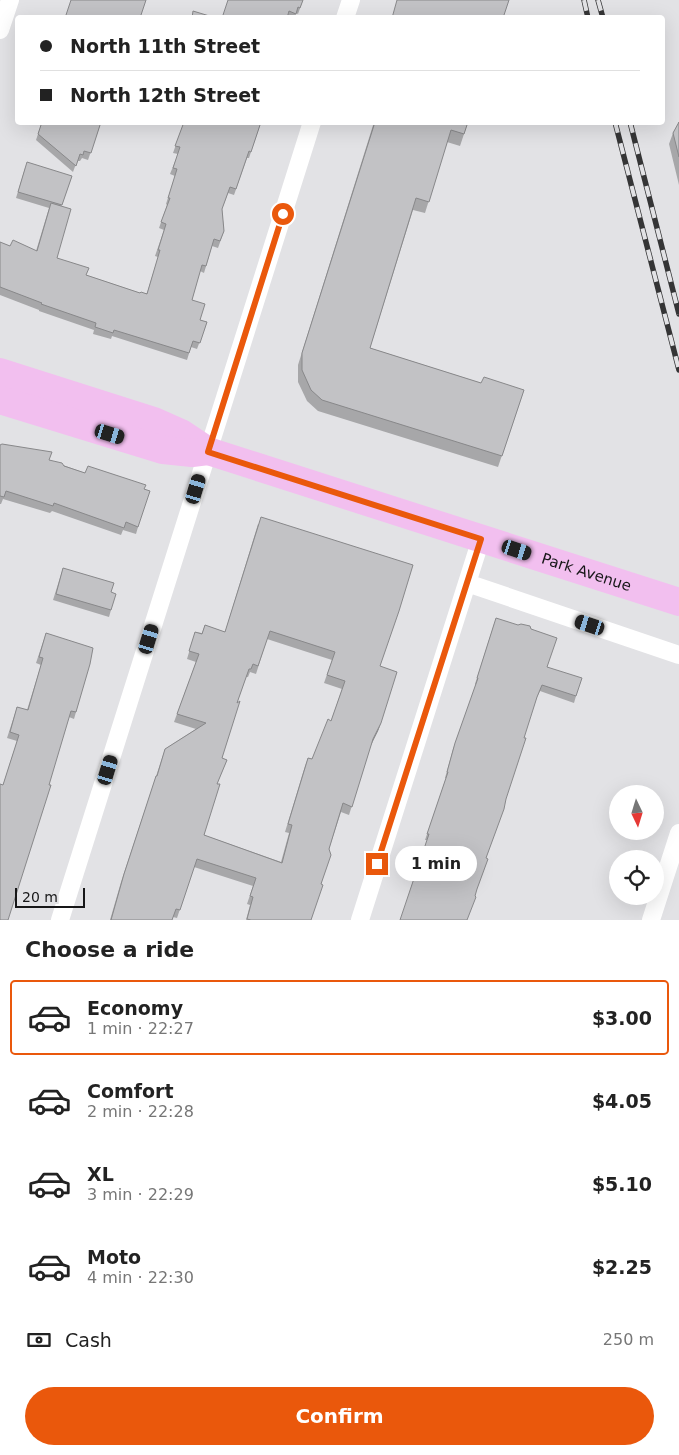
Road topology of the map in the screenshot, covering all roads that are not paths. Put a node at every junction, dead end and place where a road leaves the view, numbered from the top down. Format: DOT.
graph roads {
  1 [pos="10,0"];
  2 [pos="351,0"];
  3 [pos="346,15"];
  4 [pos="0,30"];
  5 [pos="311,125"];
  6 [pos="0,372"];
  7 [pos="0,400"];
  8 [pos="208,452"];
  9 [pos="481,539"];
  10 [pos="466,583"];
  11 [pos="679,602"];
  12 [pos="679,655"];
  13 [pos="679,833"];
  14 [pos="60,920"];
  15 [pos="360,920"];
  16 [pos="651,920"];
  1 -- 4 [label="street"];
  2 -- 3 [label="street"];
  5 -- 8 [label="street"];
  6 -- 8 [label="main road, Park Avenue"];
  7 -- 8 [label="main road, Park Avenue"];
  8 -- 9 [label="main road, Park Avenue"];
  8 -- 14 [label="street"];
  9 -- 10 [label="street"];
  9 -- 11 [label="main road, Park Avenue"];
  10 -- 12 [label="street"];
  10 -- 15 [label="street"];
  13 -- 16 [label="street"];
}
